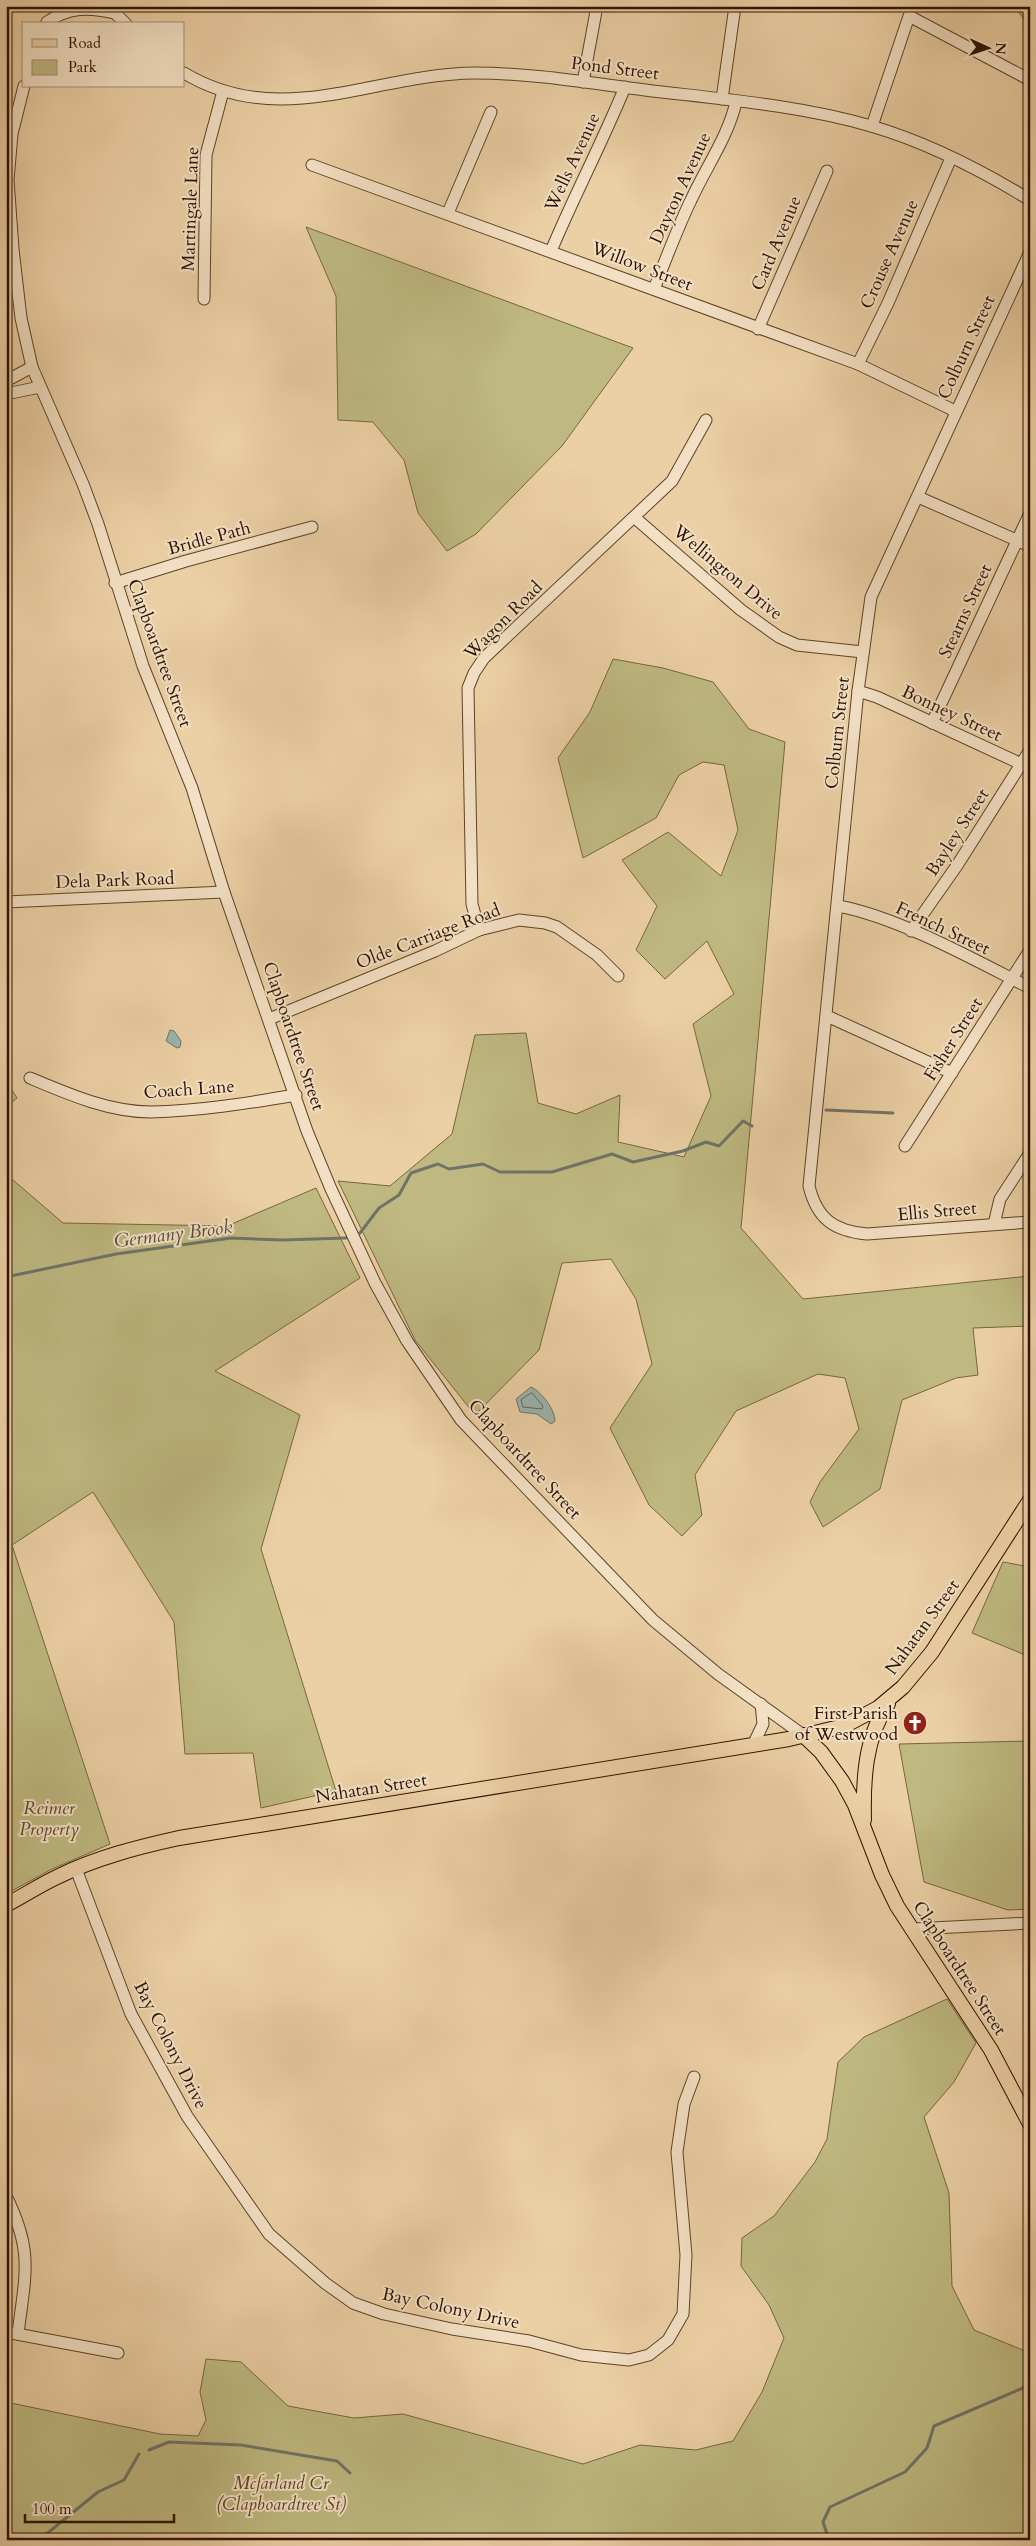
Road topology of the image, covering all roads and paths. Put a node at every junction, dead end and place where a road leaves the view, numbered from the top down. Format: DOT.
graph roads {
  1 [pos="54,6"];
  2 [pos="597,6"];
  3 [pos="735,6"];
  4 [pos="111,9"];
  5 [pos="47,22"];
  6 [pos="48,22"];
  7 [pos="124,22"];
  8 [pos="185,73"];
  9 [pos="1030,80"];
  10 [pos="583,82"];
  11 [pos="624,87"];
  12 [pos="24,88"];
  13 [pos="223,91"];
  14 [pos="722,99"];
  15 [pos="736,102"];
  16 [pos="492,112"];
  17 [pos="872,126"];
  18 [pos="951,158"];
  19 [pos="312,165"];
  20 [pos="827,172"];
  21 [pos="1030,200"];
  22 [pos="8,210"];
  23 [pos="448,213"];
  24 [pos="551,251"];
  25 [pos="1030,252"];
  26 [pos="654,289"];
  27 [pos="204,299"];
  28 [pos="758,329"];
  29 [pos="858,364"];
  30 [pos="32,367"];
  31 [pos="6,381"];
  32 [pos="40,388"];
  33 [pos="6,394"];
  34 [pos="955,411"];
  35 [pos="706,420"];
  36 [pos="918,497"];
  37 [pos="1030,513"];
  38 [pos="634,517"];
  39 [pos="312,528"];
  40 [pos="1016,540"];
  41 [pos="1030,546"];
  42 [pos="115,583"];
  43 [pos="863,652"];
  44 [pos="858,691"];
  45 [pos="932,724"];
  46 [pos="1030,750"];
  47 [pos="1026,766"];
  48 [pos="224,892"];
  49 [pos="6,902"];
  50 [pos="838,906"];
  51 [pos="479,930"];
  52 [pos="912,931"];
  53 [pos="1030,950"];
  54 [pos="618,976"];
  55 [pos="1012,979"];
  56 [pos="1030,988"];
  57 [pos="827,1016"];
  58 [pos="269,1019"];
  59 [pos="952,1073"];
  60 [pos="30,1078"];
  61 [pos="296,1095"];
  62 [pos="906,1146"];
  63 [pos="1030,1153"];
  64 [pos="1030,1222"];
  65 [pos="994,1224"];
  66 [pos="848,1232"];
  67 [pos="1030,1500"];
  68 [pos="893,1697"];
  69 [pos="762,1704"];
  70 [pos="803,1736"];
  71 [pos="752,1744"];
  72 [pos="865,1829"];
  73 [pos="76,1869"];
  74 [pos="6,1905"];
  75 [pos="1030,1923"];
  76 [pos="914,1929"];
  77 [pos="694,2077"];
  78 [pos="1030,2124"];
  79 [pos="6,2196"];
  80 [pos="6,2332"];
  81 [pos="18,2334"];
  82 [pos="118,2354"];
  1 -- 5 [label="street"];
  2 -- 10 [label="street"];
  3 -- 14 [label="street"];
  4 -- 6 [label="street"];
  4 -- 7 [label="street"];
  8 -- 13 [label="street, Pond Street"];
  9 -- 17 [label="street"];
  10 -- 11 [label="street, Pond Street"];
  10 -- 13 [label="street, Pond Street"];
  11 -- 14 [label="street, Pond Street"];
  11 -- 24 [label="street, Wells Avenue"];
  12 -- 22 [label="street, Clapboardtree Street"];
  13 -- 27 [label="street, Martingale Lane"];
  14 -- 15 [label="street, Pond Street"];
  15 -- 17 [label="street, Pond Street"];
  15 -- 26 [label="street, Dayton Avenue"];
  16 -- 23 [label="street"];
  17 -- 18 [label="street, Pond Street"];
  18 -- 21 [label="street, Pond Street"];
  18 -- 29 [label="street, Crouse Avenue"];
  19 -- 23 [label="street, Willow Street"];
  20 -- 28 [label="street, Card Avenue"];
  22 -- 30 [label="street, Clapboardtree Street"];
  23 -- 24 [label="street, Willow Street"];
  24 -- 26 [label="street, Willow Street"];
  25 -- 34 [label="street, Colburn Street"];
  26 -- 28 [label="street, Willow Street"];
  28 -- 29 [label="street, Willow Street"];
  29 -- 34 [label="street, Willow Street"];
  30 -- 31 [label="street"];
  30 -- 32 [label="street, Clapboardtree Street"];
  32 -- 33 [label="street"];
  32 -- 42 [label="street, Clapboardtree Street"];
  34 -- 36 [label="street, Colburn Street"];
  35 -- 38 [label="street, Wagon Road"];
  36 -- 40 [label="street"];
  36 -- 43 [label="street, Colburn Street"];
  37 -- 40 [label="street, Stearns Street"];
  38 -- 43 [label="street, Wellington Drive"];
  38 -- 51 [label="street, Wagon Road"];
  39 -- 42 [label="street, Bridle Path"];
  40 -- 41 [label="street"];
  40 -- 45 [label="street, Stearns Street"];
  42 -- 48 [label="street, Clapboardtree Street"];
  43 -- 44 [label="street, Colburn Street"];
  44 -- 45 [label="street, Bonney Street"];
  44 -- 50 [label="street, Colburn Street"];
  45 -- 47 [label="street, Bonney Street"];
  46 -- 47 [label="street, Bayley Street"];
  47 -- 52 [label="street, Bayley Street"];
  48 -- 49 [label="street, Dela Park Road"];
  48 -- 58 [label="street, Clapboardtree Street"];
  50 -- 52 [label="street, French Street"];
  50 -- 57 [label="street, Colburn Street"];
  51 -- 54 [label="street, Olde Carriage Road"];
  51 -- 58 [label="street, Olde Carriage Road"];
  52 -- 55 [label="street, French Street"];
  53 -- 55 [label="street, Fisher Street"];
  55 -- 56 [label="street, French Street"];
  55 -- 59 [label="street, Fisher Street"];
  57 -- 59 [label="street"];
  57 -- 66 [label="street, Colburn Street"];
  58 -- 61 [label="street, Clapboardtree Street"];
  59 -- 62 [label="street, Fisher Street"];
  60 -- 61 [label="street, Coach Lane"];
  61 -- 69 [label="street, Clapboardtree Street"];
  63 -- 65 [label="street"];
  64 -- 65 [label="street, Ellis Street"];
  65 -- 66 [label="street, Ellis Street"];
  67 -- 68 [label="main road, Nahatan Street"];
  68 -- 70 [label="main road, Nahatan Street"];
  68 -- 72 [label="main road, Clapboardtree Street"];
  69 -- 70 [label="street, Clapboardtree Street"];
  69 -- 71 [label="street"];
  70 -- 71 [label="main road, Nahatan Street"];
  70 -- 72 [label="main road, Clapboardtree Street"];
  71 -- 73 [label="main road, Nahatan Street"];
  72 -- 76 [label="main road, Clapboardtree Street"];
  73 -- 74 [label="main road, Nahatan Street"];
  73 -- 77 [label="street, Bay Colony Drive"];
  75 -- 76 [label="street"];
  76 -- 78 [label="main road, Clapboardtree Street"];
  79 -- 81 [label="street"];
  80 -- 81 [label="street"];
  81 -- 82 [label="street"];
}
